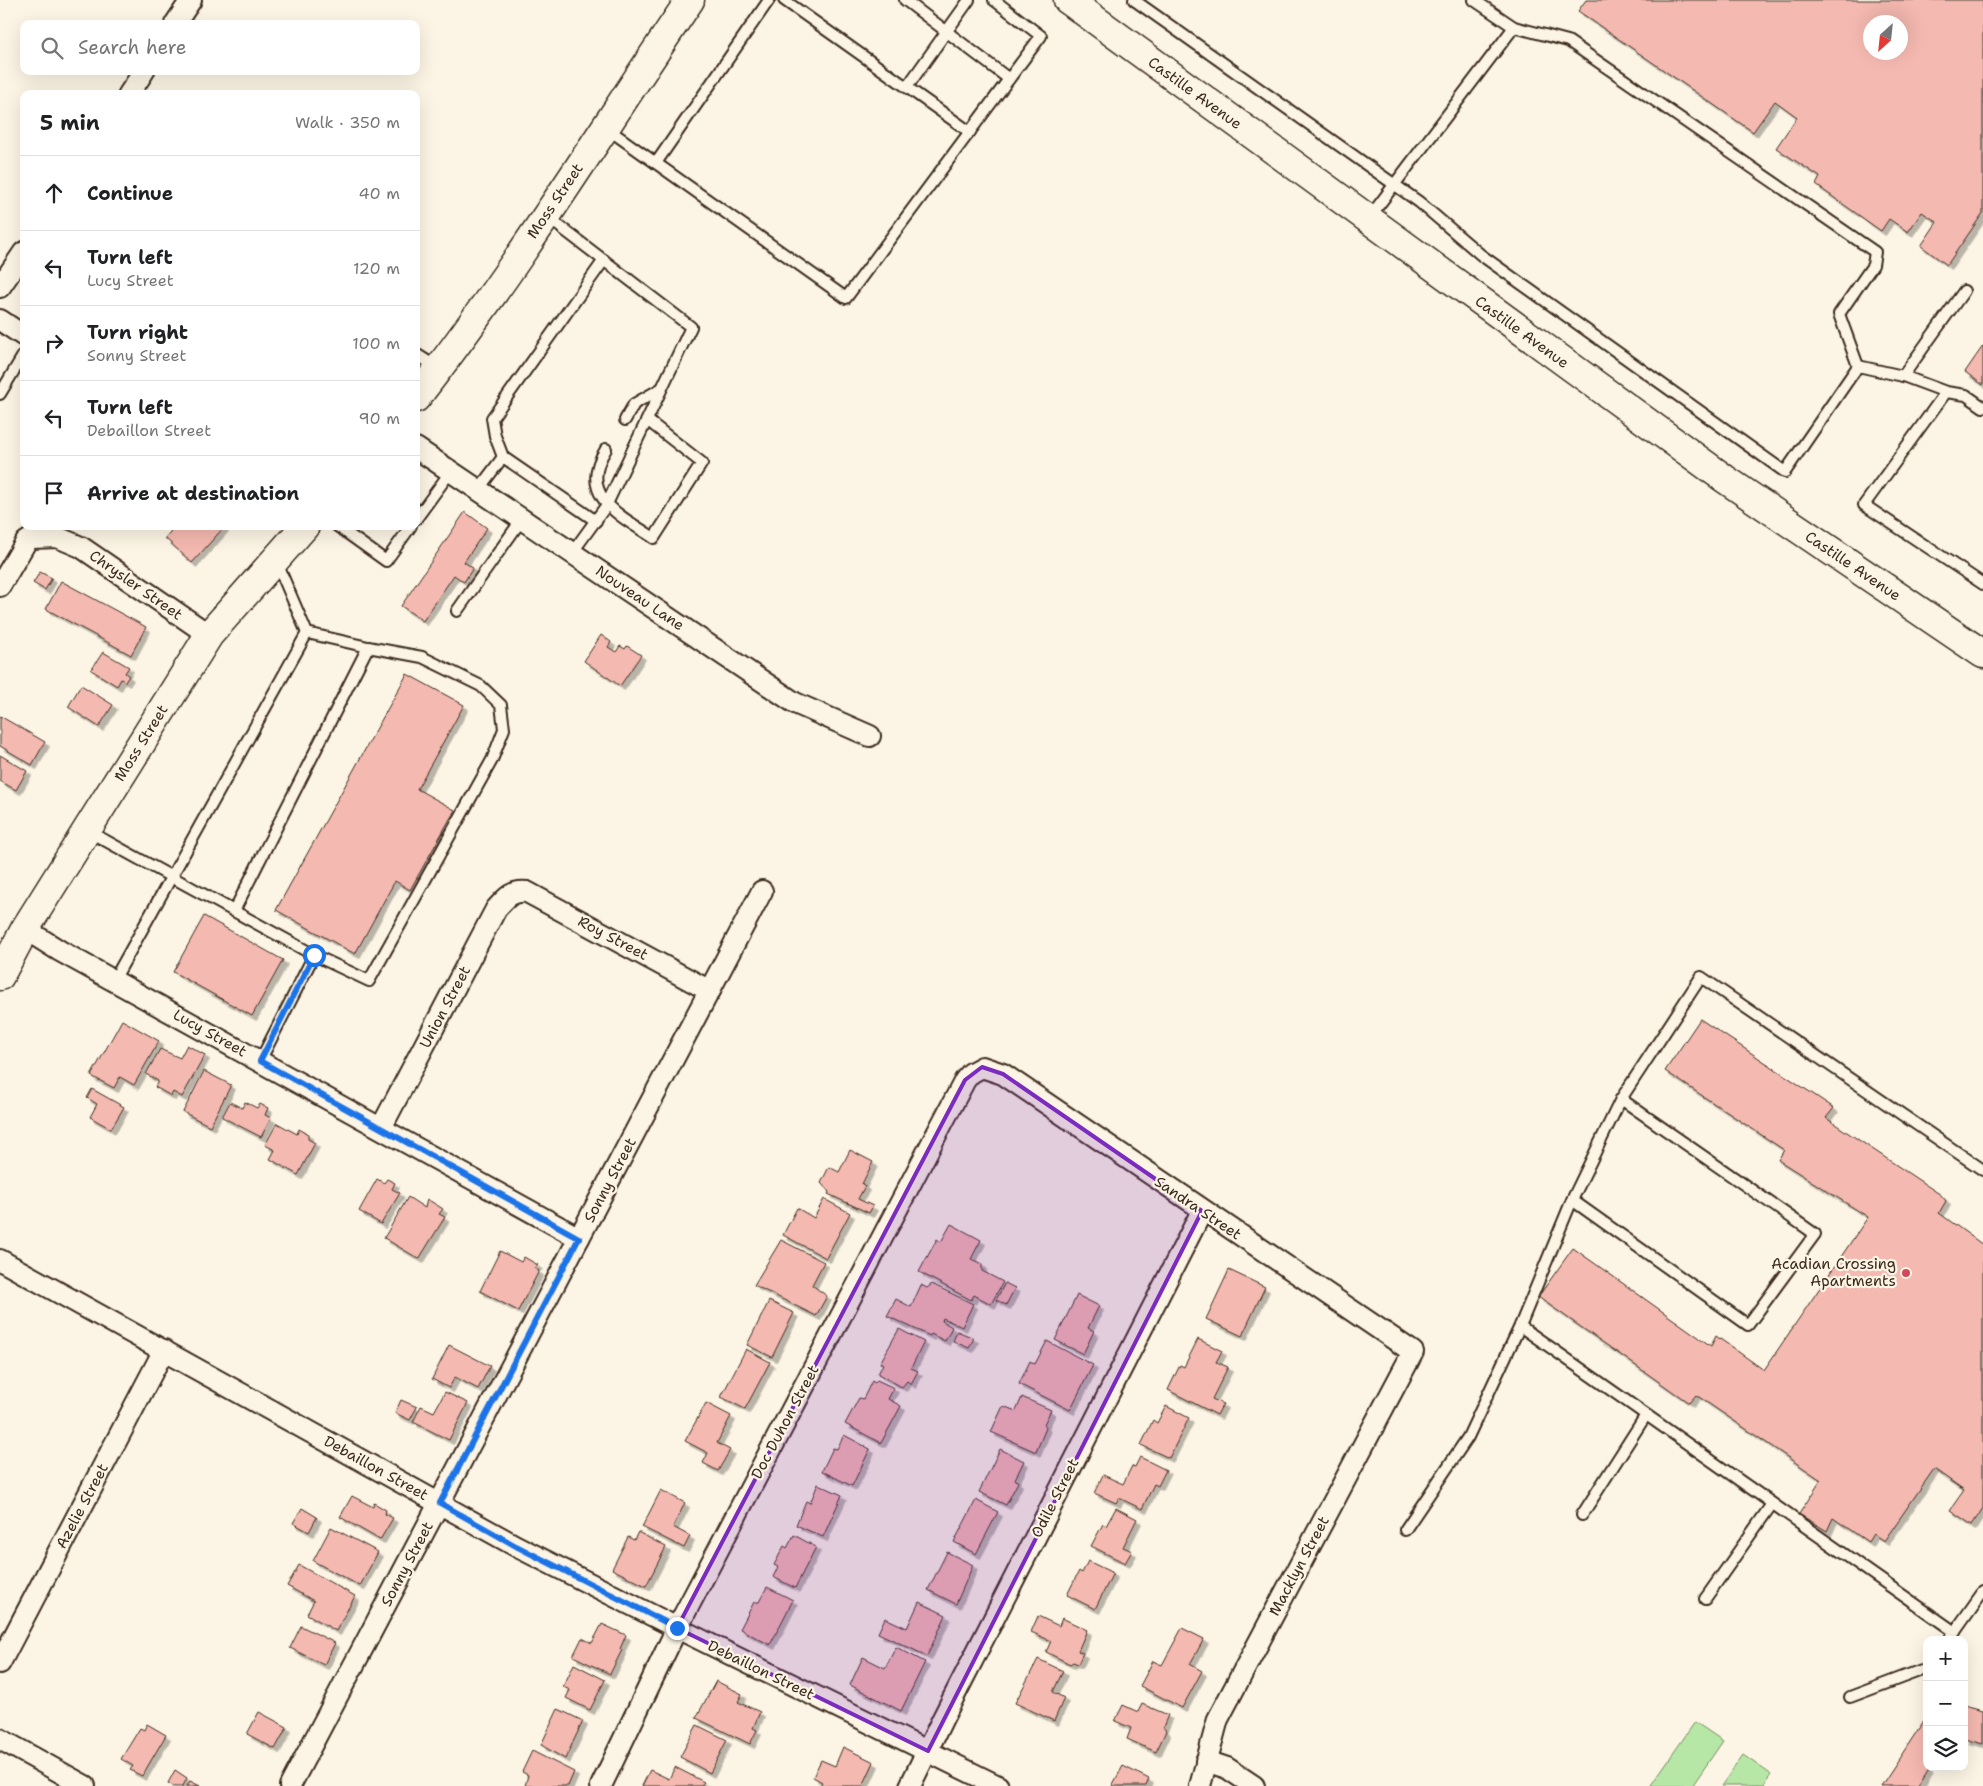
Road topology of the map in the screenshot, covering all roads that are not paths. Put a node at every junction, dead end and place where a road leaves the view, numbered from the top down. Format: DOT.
graph roads {
  1 [pos="191,0"];
  2 [pos="690,0"];
  3 [pos="769,0"];
  4 [pos="784,0"];
  5 [pos="904,0"];
  6 [pos="969,0"];
  7 [pos="994,0"];
  8 [pos="1068,0"];
  9 [pos="1134,0"];
  10 [pos="1474,0"];
  11 [pos="178,20"];
  12 [pos="1514,27"];
  13 [pos="947,32"];
  14 [pos="141,75"];
  15 [pos="1009,79"];
  16 [pos="906,87"];
  17 [pos="132,90"];
  18 [pos="605,127"];
  19 [pos="970,132"];
  20 [pos="656,163"];
  21 [pos="1394,184"];
  22 [pos="546,216"];
  23 [pos="1368,219"];
  24 [pos="20,258"];
  25 [pos="604,260"];
  26 [pos="0,288"];
  27 [pos="1964,291"];
  28 [pos="0,320"];
  29 [pos="20,333"];
  30 [pos="420,356"];
  31 [pos="20,361"];
  32 [pos="1858,366"];
  33 [pos="439,368"];
  34 [pos="1903,376"];
  35 [pos="662,388"];
  36 [pos="1946,392"];
  37 [pos="420,393"];
  38 [pos="0,394"];
  39 [pos="1983,407"];
  40 [pos="625,420"];
  41 [pos="647,420"];
  42 [pos="606,449"];
  43 [pos="420,451"];
  44 [pos="503,457"];
  45 [pos="451,471"];
  46 [pos="478,490"];
  47 [pos="606,506"];
  48 [pos="420,514"];
  49 [pos="522,519"];
  50 [pos="596,521"];
  51 [pos="301,530"];
  52 [pos="343,530"];
  53 [pos="408,530"];
  54 [pos="572,553"];
  55 [pos="275,560"];
  56 [pos="1983,584"];
  57 [pos="0,586"];
  58 [pos="457,611"];
  59 [pos="307,633"];
  60 [pos="208,635"];
  61 [pos="368,647"];
  62 [pos="1983,654"];
  63 [pos="870,736"];
  64 [pos="86,830"];
  65 [pos="171,877"];
  66 [pos="762,891"];
  67 [pos="514,892"];
  68 [pos="234,912"];
  69 [pos="25,929"];
  70 [pos="314,955"];
  71 [pos="0,976"];
  72 [pos="114,980"];
  73 [pos="710,990"];
  74 [pos="260,1061"];
  75 [pos="982,1066"];
  76 [pos="1621,1099"];
  77 [pos="382,1128"];
  78 [pos="1983,1170"];
  79 [pos="1572,1200"];
  80 [pos="1202,1211"];
  81 [pos="579,1238"];
  82 [pos="0,1260"];
  83 [pos="1520,1326"];
  84 [pos="164,1350"];
  85 [pos="1413,1352"];
  86 [pos="1646,1415"];
  87 [pos="440,1503"];
  88 [pos="1772,1504"];
  89 [pos="1582,1515"];
  90 [pos="1405,1530"];
  91 [pos="1983,1592"];
  92 [pos="1705,1598"];
  93 [pos="677,1628"];
  94 [pos="1952,1636"];
  95 [pos="0,1663"];
  96 [pos="1923,1670"];
  97 [pos="1850,1697"];
  98 [pos="0,1739"];
  99 [pos="928,1751"];
  100 [pos="1206,1761"];
  101 [pos="85,1786"];
  102 [pos="290,1786"];
  103 [pos="601,1786"];
  104 [pos="910,1786"];
  105 [pos="998,1786"];
  106 [pos="1200,1786"];
  107 [pos="1254,1786"];
  1 -- 11 [label="street"];
  2 -- 18 [label="street, Moss Street"];
  3 -- 20 [label="lane"];
  4 -- 16 [label="lane"];
  5 -- 13 [label="lane"];
  6 -- 13 [label="lane"];
  7 -- 15 [label="lane"];
  8 -- 23 [label="street, Castille Avenue"];
  9 -- 21 [label="lane"];
  10 -- 12 [label="lane"];
  12 -- 21 [label="lane"];
  12 -- 32 [label="lane"];
  13 -- 15 [label="lane"];
  13 -- 16 [label="lane"];
  14 -- 17 [label="street"];
  15 -- 19 [label="lane"];
  16 -- 19 [label="lane"];
  18 -- 20 [label="lane"];
  18 -- 22 [label="street, Moss Street"];
  19 -- 20 [label="lane"];
  21 -- 23 [label="lane"];
  21 -- 32 [label="lane"];
  22 -- 25 [label="lane"];
  22 -- 33 [label="street, Moss Street"];
  23 -- 62 [label="street, Castille Avenue"];
  24 -- 26 [label="street"];
  25 -- 35 [label="lane"];
  25 -- 44 [label="lane"];
  27 -- 34 [label="lane"];
  28 -- 29 [label="street"];
  30 -- 33 [label="lane"];
  31 -- 38 [label="lane"];
  32 -- 34 [label="lane"];
  33 -- 37 [label="street, Moss Street"];
  34 -- 36 [label="lane"];
  35 -- 40 [label="lane"];
  35 -- 41 [label="lane"];
  36 -- 39 [label="lane"];
  36 -- 56 [label="lane"];
  41 -- 47 [label="lane"];
  41 -- 47 [label="lane"];
  42 -- 47 [label="lane"];
  43 -- 45 [label="street, Nouveau Lane"];
  44 -- 46 [label="lane"];
  44 -- 50 [label="lane"];
  45 -- 46 [label="street, Nouveau Lane"];
  45 -- 48 [label="lane"];
  46 -- 49 [label="street, Nouveau Lane"];
  47 -- 50 [label="lane"];
  49 -- 54 [label="street, Nouveau Lane"];
  49 -- 58 [label="lane"];
  50 -- 54 [label="lane"];
  51 -- 55 [label="street, Moss Street"];
  52 -- 53 [label="lane"];
  54 -- 63 [label="street, Nouveau Lane"];
  55 -- 59 [label="lane"];
  55 -- 60 [label="street, Moss Street"];
  57 -- 60 [label="street, Chrysler Street"];
  59 -- 61 [label="lane"];
  59 -- 65 [label="lane"];
  60 -- 64 [label="street, Moss Street"];
  61 -- 68 [label="lane"];
  61 -- 70 [label="lane"];
  64 -- 65 [label="lane"];
  64 -- 69 [label="street, Moss Street"];
  65 -- 68 [label="lane"];
  65 -- 72 [label="lane"];
  66 -- 73 [label="street, Sonny Street"];
  67 -- 73 [label="street, Roy Street"];
  67 -- 77 [label="street, Union Street"];
  68 -- 70 [label="lane"];
  69 -- 71 [label="street, Moss Street"];
  69 -- 72 [label="street, Lucy Street"];
  70 -- 74 [label="lane"];
  72 -- 74 [label="street, Lucy Street"];
  73 -- 81 [label="street, Sonny Street"];
  74 -- 77 [label="street, Lucy Street"];
  75 -- 80 [label="street, Sandra Street"];
  75 -- 93 [label="street, Doc Duhon Street"];
  76 -- 78 [label="lane"];
  76 -- 79 [label="lane"];
  76 -- 79 [label="lane"];
  77 -- 81 [label="street, Lucy Street"];
  79 -- 83 [label="lane"];
  80 -- 85 [label="street, Sandra Street"];
  80 -- 99 [label="street, Odile Street"];
  81 -- 87 [label="street, Sonny Street"];
  82 -- 84 [label="street, Debaillon Street"];
  83 -- 86 [label="lane"];
  83 -- 90 [label="lane"];
  84 -- 87 [label="street, Debaillon Street"];
  84 -- 95 [label="street, Azelie Street"];
  85 -- 100 [label="street, Macklyn Street"];
  86 -- 88 [label="lane"];
  86 -- 89 [label="lane"];
  87 -- 93 [label="street, Debaillon Street"];
  87 -- 102 [label="street, Sonny Street"];
  88 -- 92 [label="lane"];
  88 -- 94 [label="lane"];
  91 -- 94 [label="lane"];
  93 -- 99 [label="street, Debaillon Street"];
  93 -- 103 [label="street, Doc Duhon Street"];
  96 -- 97 [label="lane"];
  98 -- 101 [label="street"];
  99 -- 104 [label="street, Odile Street"];
  99 -- 105 [label="street, Debaillon Street"];
  100 -- 106 [label="street, Macklyn Street"];
  100 -- 107 [label="street"];
}
